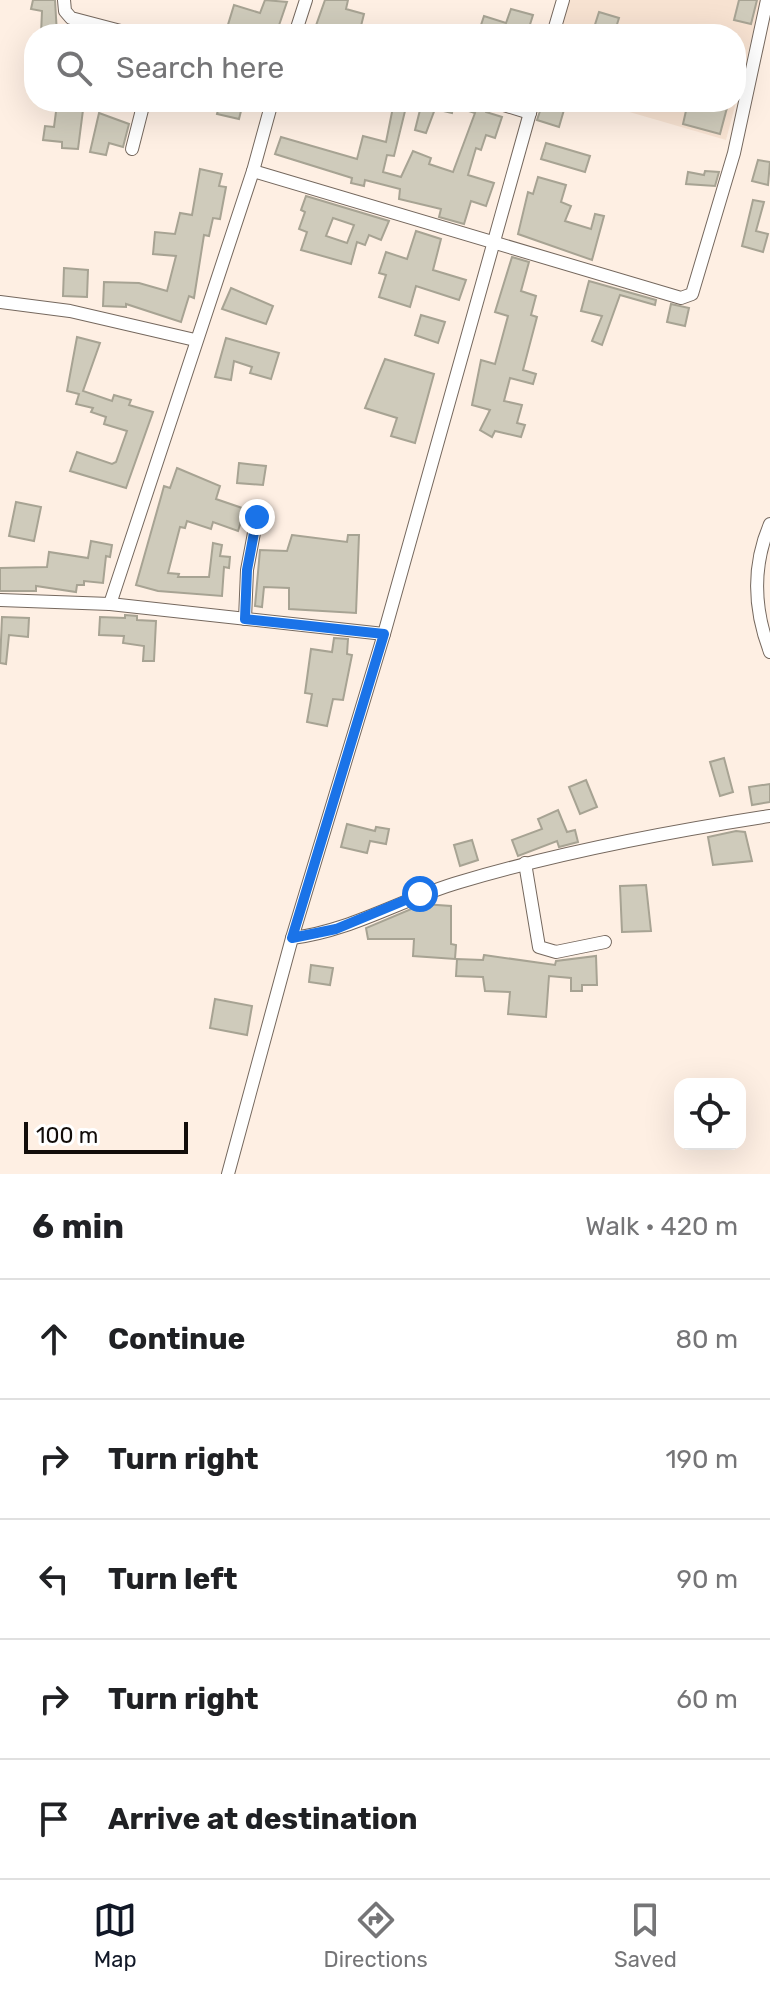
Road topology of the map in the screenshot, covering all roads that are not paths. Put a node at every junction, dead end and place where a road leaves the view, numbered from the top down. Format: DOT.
graph roads {
  1 [pos="64,0"];
  2 [pos="306,0"];
  3 [pos="563,0"];
  4 [pos="767,0"];
  5 [pos="94,24"];
  6 [pos="298,24"];
  7 [pos="556,24"];
  8 [pos="746,97"];
  9 [pos="141,112"];
  10 [pos="269,112"];
  11 [pos="531,112"];
  12 [pos="743,112"];
  13 [pos="132,149"];
  14 [pos="253,171"];
  15 [pos="494,243"];
  16 [pos="0,302"];
  17 [pos="195,340"];
  18 [pos="257,517"];
  19 [pos="770,524"];
  20 [pos="0,600"];
  21 [pos="110,604"];
  22 [pos="245,619"];
  23 [pos="384,634"];
  24 [pos="770,652"];
  25 [pos="770,816"];
  26 [pos="525,863"];
  27 [pos="292,938"];
  28 [pos="605,942"];
  29 [pos="228,1174"];
  1 -- 5 [label="street"];
  2 -- 6 [label="street"];
  3 -- 7 [label="street"];
  4 -- 8 [label="street"];
  9 -- 13 [label="street"];
  10 -- 14 [label="street"];
  11 -- 15 [label="street"];
  12 -- 15 [label="street"];
  14 -- 15 [label="street"];
  14 -- 17 [label="street"];
  15 -- 23 [label="street"];
  16 -- 17 [label="street"];
  17 -- 21 [label="street"];
  18 -- 22 [label="street"];
  19 -- 24 [label="street"];
  20 -- 21 [label="street"];
  21 -- 22 [label="street"];
  22 -- 23 [label="street"];
  23 -- 27 [label="street"];
  25 -- 26 [label="street"];
  26 -- 27 [label="street"];
  26 -- 28 [label="street"];
  27 -- 29 [label="street"];
}
